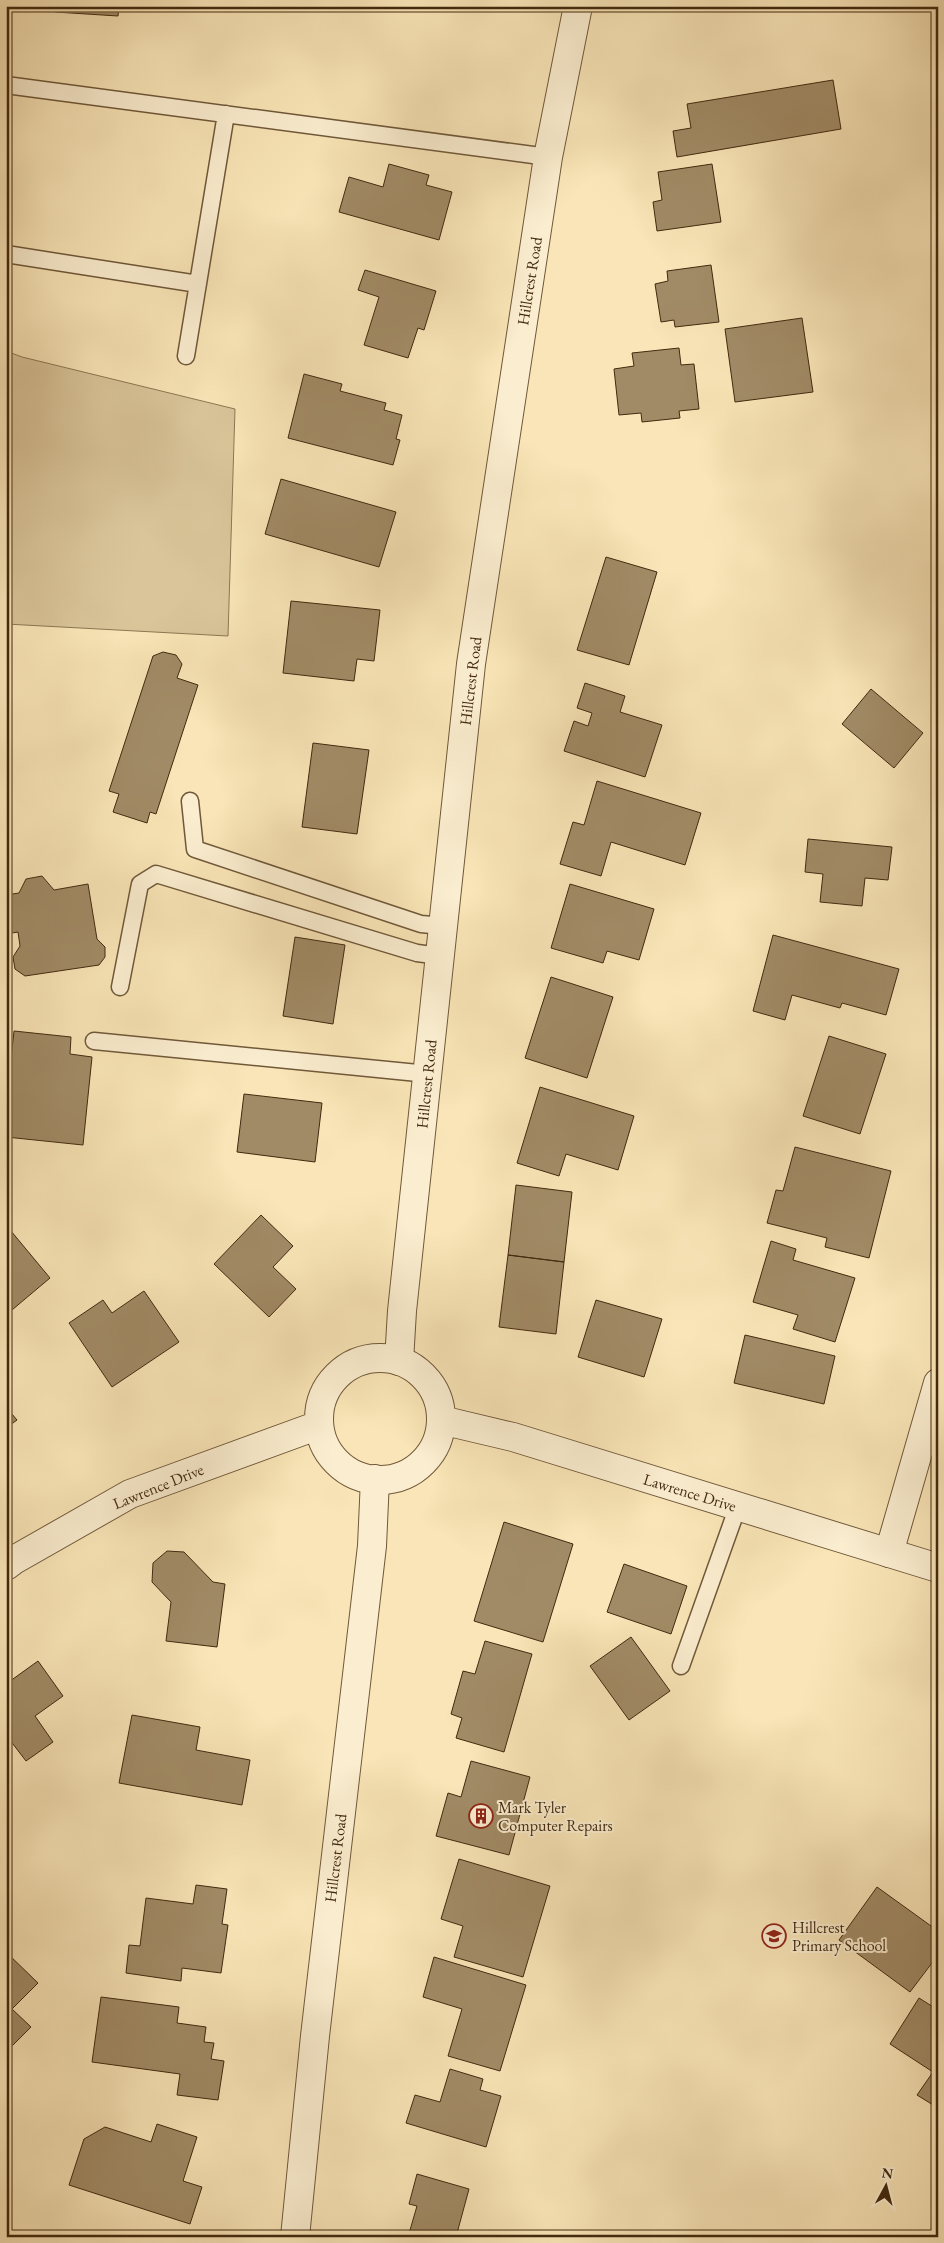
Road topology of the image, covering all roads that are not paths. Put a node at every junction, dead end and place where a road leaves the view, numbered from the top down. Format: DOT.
graph roads {
  1 [pos="578,6"];
  2 [pos="6,85"];
  3 [pos="226,114"];
  4 [pos="548,157"];
  5 [pos="6,254"];
  6 [pos="198,284"];
  7 [pos="186,356"];
  8 [pos="190,801"];
  9 [pos="443,926"];
  10 [pos="440,956"];
  11 [pos="120,987"];
  12 [pos="94,1041"];
  13 [pos="428,1074"];
  14 [pos="399,1361"];
  15 [pos="938,1383"];
  16 [pos="441,1420"];
  17 [pos="320,1425"];
  18 [pos="374,1479"];
  19 [pos="738,1506"];
  20 [pos="890,1553"];
  21 [pos="6,1566"];
  22 [pos="938,1568"];
  23 [pos="681,1666"];
  24 [pos="295,2237"];
  1 -- 4 [label="street, Hillcrest Road"];
  2 -- 3 [label="lane"];
  3 -- 4 [label="lane"];
  3 -- 6 [label="lane"];
  4 -- 9 [label="street, Hillcrest Road"];
  5 -- 6 [label="lane"];
  6 -- 7 [label="lane"];
  8 -- 9 [label="lane"];
  9 -- 10 [label="street, Hillcrest Road"];
  10 -- 11 [label="lane"];
  10 -- 13 [label="street, Hillcrest Road"];
  12 -- 13 [label="lane"];
  13 -- 14 [label="street, Hillcrest Road"];
  14 -- 16 [label="street"];
  14 -- 17 [label="street"];
  15 -- 20 [label="street"];
  16 -- 18 [label="street"];
  16 -- 19 [label="street, Lawrence Drive"];
  17 -- 18 [label="street"];
  17 -- 21 [label="street, Lawrence Drive"];
  18 -- 24 [label="street, Hillcrest Road"];
  19 -- 20 [label="street, Lawrence Drive"];
  19 -- 23 [label="lane"];
  20 -- 22 [label="street, Lawrence Drive"];
}
